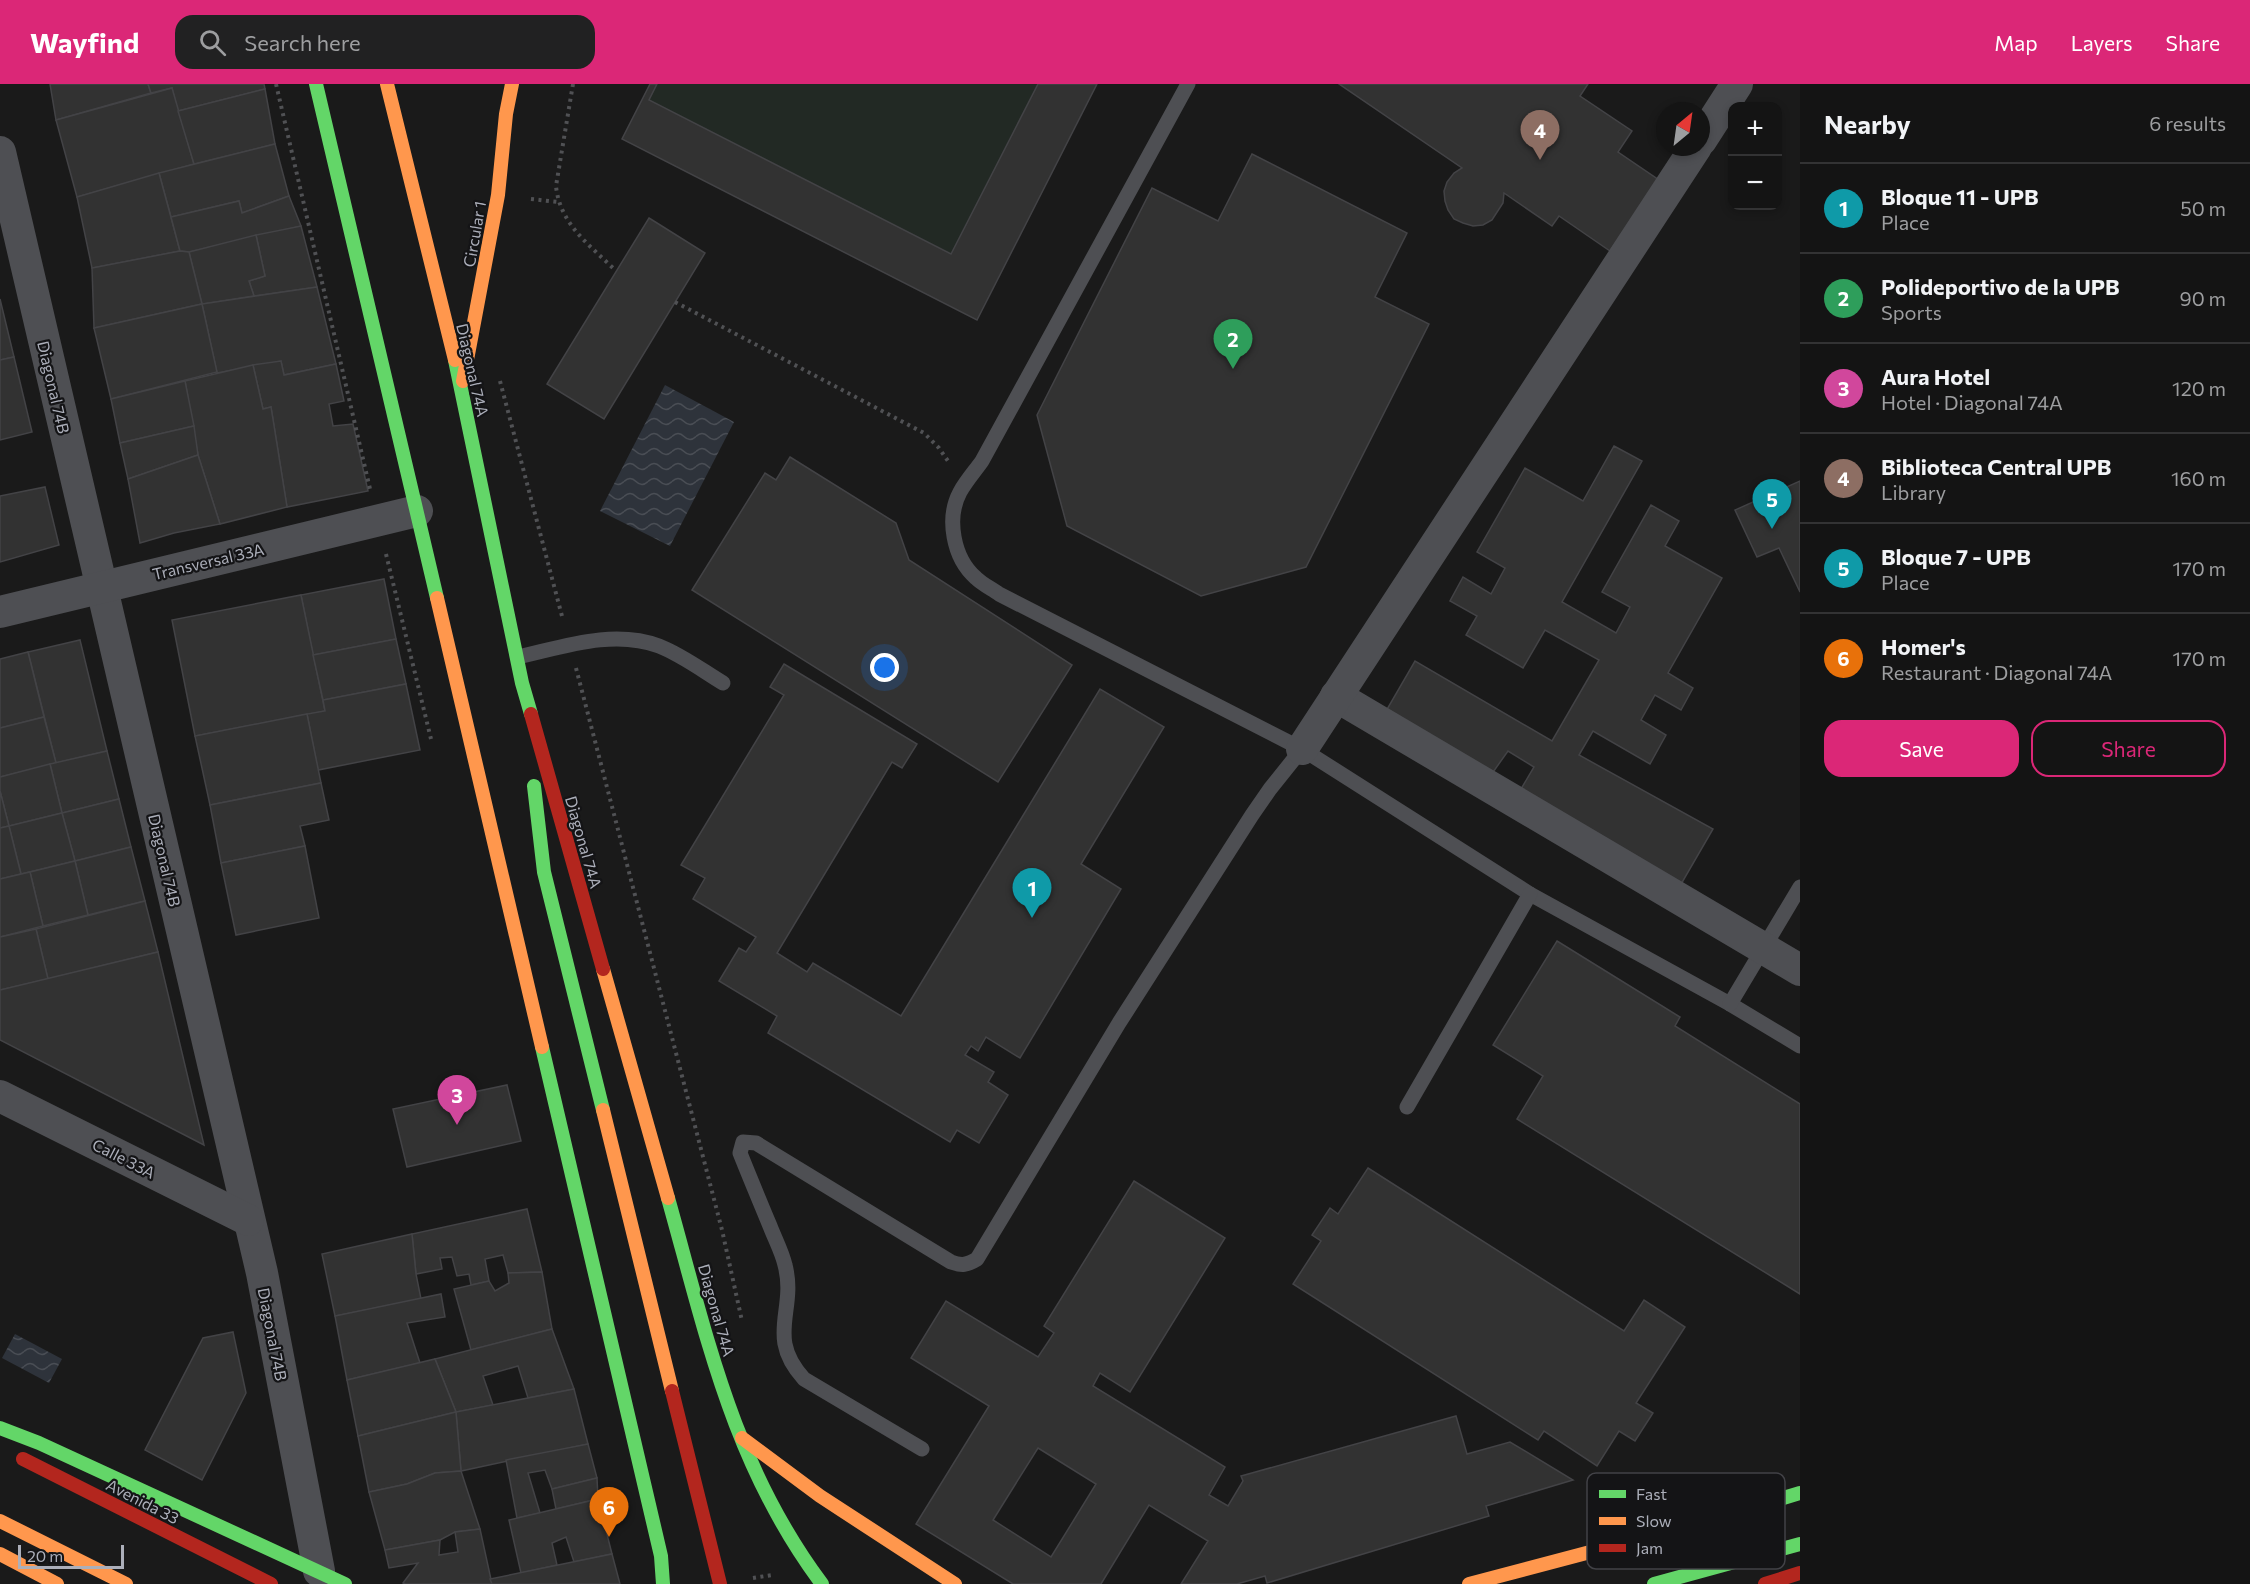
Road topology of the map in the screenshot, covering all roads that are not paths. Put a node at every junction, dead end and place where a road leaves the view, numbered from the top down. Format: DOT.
graph roads {
  1 [pos="316,84"];
  2 [pos="387,84"];
  3 [pos="512,84"];
  4 [pos="1188,84"];
  5 [pos="1737,84"];
  6 [pos="1710,126"];
  7 [pos="0,152"];
  8 [pos="1690,156"];
  9 [pos="462,389"];
  10 [pos="417,511"];
  11 [pos="100,587"];
  12 [pos="0,612"];
  13 [pos="518,657"];
  14 [pos="522,683"];
  15 [pos="723,683"];
  16 [pos="1336,696"];
  17 [pos="1302,749"];
  18 [pos="1800,887"];
  19 [pos="1530,894"];
  20 [pos="1765,949"];
  21 [pos="1797,961"];
  22 [pos="1730,1004"];
  23 [pos="1800,1046"];
  24 [pos="0,1096"];
  25 [pos="1407,1107"];
  26 [pos="248,1220"];
  27 [pos="0,1428"];
  28 [pos="737,1434"];
  29 [pos="922,1449"];
  30 [pos="10,1453"];
  31 [pos="1800,1493"];
  32 [pos="1785,1497"];
  33 [pos="0,1521"];
  34 [pos="1800,1544"];
  35 [pos="1785,1548"];
  36 [pos="1587,1553"];
  37 [pos="0,1554"];
  38 [pos="1709,1569"];
  39 [pos="1800,1573"];
  40 [pos="332,1577"];
  41 [pos="57,1584"];
  42 [pos="126,1584"];
  43 [pos="271,1584"];
  44 [pos="663,1584"];
  45 [pos="720,1584"];
  46 [pos="822,1584"];
  47 [pos="955,1584"];
  48 [pos="1469,1584"];
  49 [pos="1654,1584"];
  50 [pos="1765,1584"];
  1 -- 10 [label="main road"];
  2 -- 9 [label="main road, Diagonal 74A"];
  3 -- 9 [label="main road, Circular 1"];
  4 -- 17 [label="lane"];
  5 -- 6 [label="street"];
  7 -- 11 [label="street, Diagonal 74B"];
  8 -- 16 [label="street"];
  9 -- 13 [label="main road, Diagonal 74A"];
  10 -- 11 [label="street, Transversal 33A"];
  10 -- 44 [label="main road"];
  11 -- 12 [label="street, Transversal 33A"];
  11 -- 26 [label="street, Diagonal 74B"];
  13 -- 14 [label="main road, Diagonal 74A"];
  13 -- 15 [label="lane"];
  14 -- 28 [label="main road, Diagonal 74A"];
  14 -- 45 [label="main road"];
  16 -- 17 [label="street"];
  16 -- 20 [label="street"];
  17 -- 19 [label="lane"];
  17 -- 29 [label="lane"];
  18 -- 20 [label="lane"];
  19 -- 22 [label="lane"];
  19 -- 25 [label="lane"];
  20 -- 21 [label="street"];
  20 -- 22 [label="lane"];
  22 -- 23 [label="lane"];
  24 -- 26 [label="street, Calle 33A"];
  26 -- 40 [label="street, Diagonal 74B"];
  27 -- 40 [label="main road"];
  28 -- 46 [label="main road, Diagonal 74A"];
  28 -- 47 [label="main road"];
  30 -- 43 [label="main road, Avenida 33"];
  31 -- 32 [label="main road"];
  33 -- 42 [label="main road"];
  34 -- 35 [label="main road"];
  36 -- 48 [label="main road"];
  37 -- 41 [label="main road"];
  38 -- 49 [label="main road"];
  39 -- 50 [label="main road"];
}
